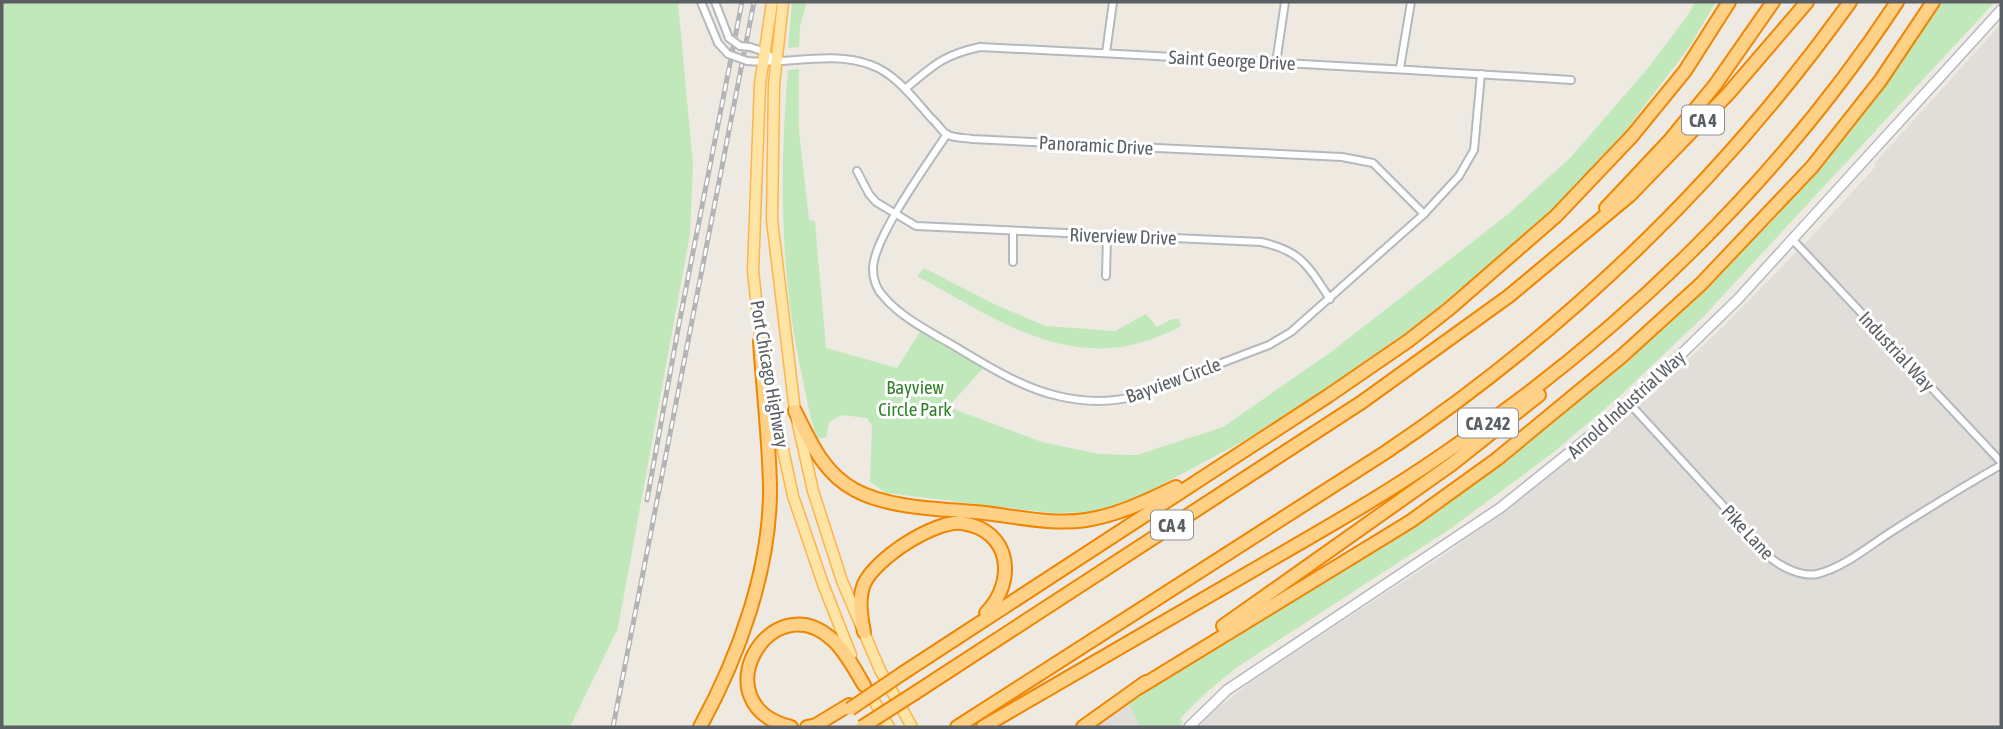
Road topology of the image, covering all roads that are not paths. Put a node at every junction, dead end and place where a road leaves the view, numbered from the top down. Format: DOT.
graph roads {
  1 [pos="701,2"];
  2 [pos="715,2"];
  3 [pos="772,2"];
  4 [pos="783,2"];
  5 [pos="1113,2"];
  6 [pos="1284,2"];
  7 [pos="1411,2"];
  8 [pos="1773,2"];
  9 [pos="1807,2"];
  10 [pos="1850,2"];
  11 [pos="1897,2"];
  12 [pos="1933,2"];
  13 [pos="1728,3"];
  14 [pos="2001,10"];
  15 [pos="1106,53"];
  16 [pos="764,57"];
  17 [pos="775,60"];
  18 [pos="1276,63"];
  19 [pos="1400,68"];
  20 [pos="1481,74"];
  21 [pos="1571,79"];
  22 [pos="905,89"];
  23 [pos="947,134"];
  24 [pos="857,171"];
  25 [pos="896,214"];
  26 [pos="1424,214"];
  27 [pos="1590,228"];
  28 [pos="1013,231"];
  29 [pos="1107,235"];
  30 [pos="1793,240"];
  31 [pos="1013,262"];
  32 [pos="1106,276"];
  33 [pos="1330,299"];
  34 [pos="1602,334"];
  35 [pos="760,341"];
  36 [pos="1630,404"];
  37 [pos="795,411"];
  38 [pos="1273,432"];
  39 [pos="2001,464"];
  40 [pos="864,632"];
  41 [pos="959,636"];
  42 [pos="1140,687"];
  43 [pos="868,689"];
  44 [pos="850,707"];
  45 [pos="700,727"];
  46 [pos="790,727"];
  47 [pos="807,727"];
  48 [pos="822,727"];
  49 [pos="862,727"];
  50 [pos="889,727"];
  51 [pos="912,727"];
  52 [pos="957,727"];
  53 [pos="983,727"];
  54 [pos="1083,727"];
  55 [pos="1189,727"];
  1 -- 16 [label="street, bridge"];
  2 -- 16 [label="street, bridge"];
  3 -- 16 [label="main road, Port Chicago Highway"];
  4 -- 17 [label="main road, Port Chicago Highway"];
  5 -- 15 [label="street"];
  6 -- 18 [label="street"];
  7 -- 19 [label="street"];
  8 -- 27 [label="highway"];
  9 -- 27 [label="highway, CA 4"];
  10 -- 52 [label="highway, CA 4"];
  11 -- 34 [label="highway, CA 242"];
  12 -- 42 [label="highway"];
  13 -- 38 [label="highway"];
  14 -- 30 [label="street, Arnold Industrial Way"];
  15 -- 18 [label="street, Saint George Drive"];
  15 -- 22 [label="street, Saint George Drive"];
  16 -- 17 [label="street"];
  16 -- 35 [label="main road, Port Chicago Highway"];
  17 -- 22 [label="street"];
  17 -- 37 [label="main road, Port Chicago Highway"];
  18 -- 19 [label="street, Saint George Drive"];
  19 -- 20 [label="street, Saint George Drive"];
  20 -- 21 [label="street, Saint George Drive"];
  20 -- 26 [label="street, Bayview Circle"];
  22 -- 23 [label="street"];
  23 -- 25 [label="street, Bayview Circle"];
  23 -- 26 [label="street, Panoramic Drive"];
  24 -- 25 [label="street, Riverview Drive"];
  25 -- 28 [label="street, Riverview Drive"];
  25 -- 33 [label="street, Bayview Circle"];
  26 -- 33 [label="street, Bayview Circle"];
  27 -- 49 [label="highway, CA 4, bridge"];
  28 -- 29 [label="street, Riverview Drive"];
  28 -- 31 [label="street"];
  29 -- 32 [label="street"];
  29 -- 33 [label="street, Riverview Drive"];
  30 -- 36 [label="street, Arnold Industrial Way"];
  30 -- 39 [label="street, Industrial Way"];
  34 -- 42 [label="highway"];
  34 -- 53 [label="highway, CA 242"];
  35 -- 43 [label="main road, Port Chicago Highway"];
  35 -- 45 [label="highway"];
  36 -- 39 [label="street, Pike Lane"];
  36 -- 55 [label="street, Arnold Industrial Way"];
  37 -- 38 [label="highway"];
  37 -- 40 [label="main road, Port Chicago Highway"];
  38 -- 41 [label="highway"];
  40 -- 41 [label="highway"];
  40 -- 51 [label="main road, Port Chicago Highway"];
  41 -- 43 [label="highway, bridge"];
  42 -- 54 [label="highway"];
  43 -- 44 [label="highway, bridge"];
  43 -- 46 [label="highway"];
  43 -- 50 [label="main road, Port Chicago Highway"];
  44 -- 47 [label="highway"];
  44 -- 48 [label="highway"];
}
